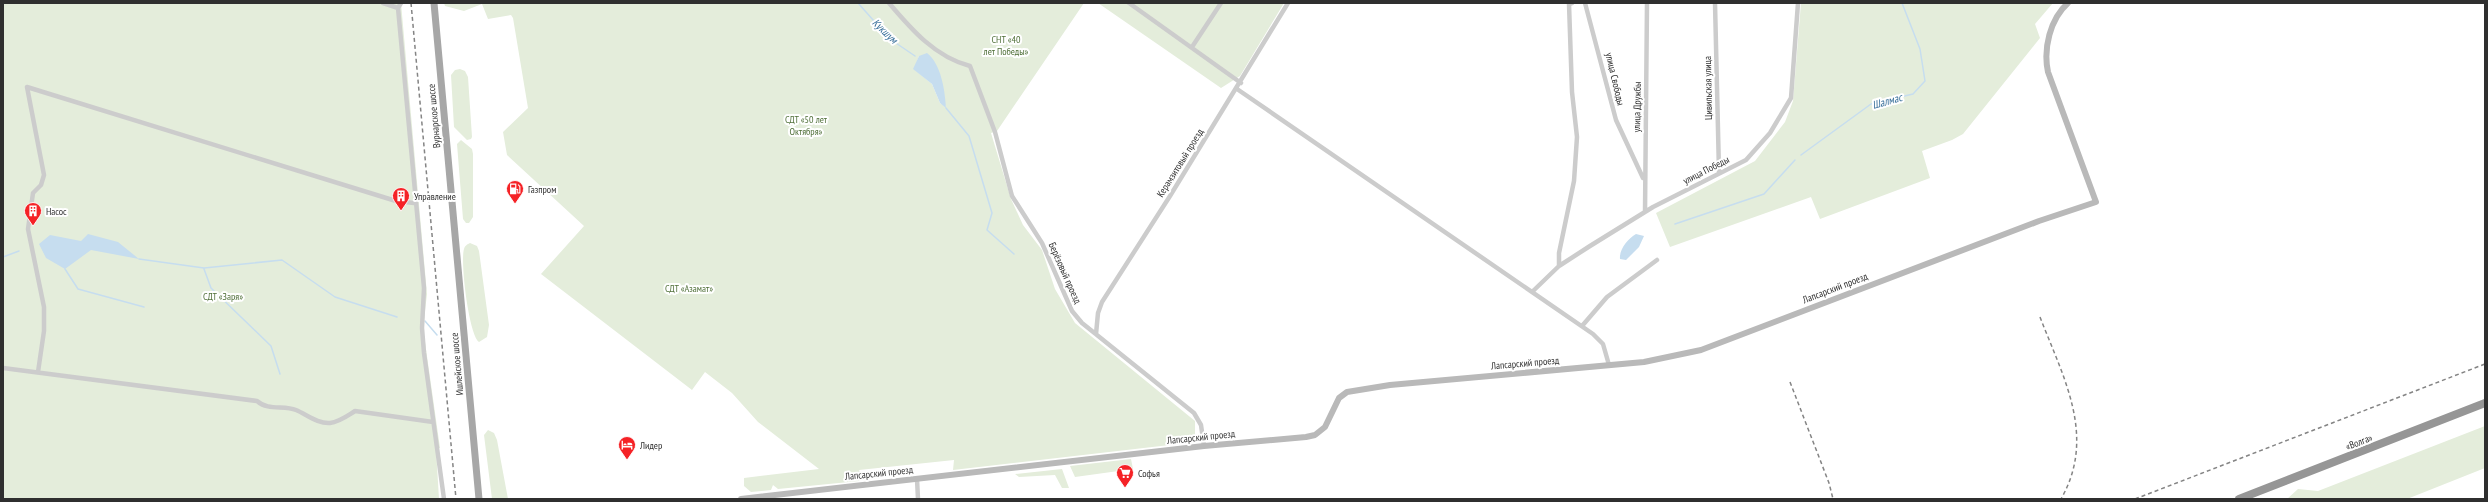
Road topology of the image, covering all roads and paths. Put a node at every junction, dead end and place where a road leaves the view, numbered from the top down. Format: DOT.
graph roads {
  1 [pos="383,3"];
  2 [pos="400,3"];
  3 [pos="434,3"];
  4 [pos="889,3"];
  5 [pos="1129,3"];
  6 [pos="1221,3"];
  7 [pos="1288,3"];
  8 [pos="1572,3"];
  9 [pos="1585,3"];
  10 [pos="1648,3"];
  11 [pos="1715,3"];
  12 [pos="1798,3"];
  13 [pos="2068,3"];
  14 [pos="398,8"];
  15 [pos="1192,47"];
  16 [pos="1241,83"];
  17 [pos="1237,89"];
  18 [pos="1719,172"];
  19 [pos="1644,179"];
  20 [pos="414,203"];
  21 [pos="1645,212"];
  22 [pos="453,228"];
  23 [pos="1657,260"];
  24 [pos="1559,266"];
  25 [pos="1532,292"];
  26 [pos="1582,326"];
  27 [pos="1096,334"];
  28 [pos="1610,365"];
  29 [pos="3,368"];
  30 [pos="38,372"];
  31 [pos="2485,403"];
  32 [pos="433,422"];
  33 [pos="1204,446"];
  34 [pos="917,478"];
  35 [pos="444,499"];
  36 [pos="479,499"];
  37 [pos="741,499"];
  38 [pos="918,499"];
  39 [pos="2239,499"];
  1 -- 14 [label="street"];
  2 -- 14 [label="street"];
  3 -- 22 [label="main road, Вурнарское шоссе"];
  4 -- 27 [label="street, Берёзовый проезд"];
  5 -- 15 [label="street"];
  6 -- 15 [label="street"];
  7 -- 16 [label="street, Керамзитовый проезд"];
  8 -- 24 [label="street"];
  9 -- 19 [label="street, улица Свободы"];
  10 -- 19 [label="street, улица Дружбы"];
  11 -- 18 [label="street, Цивильская улица"];
  12 -- 18 [label="street, улица Победы"];
  13 -- 28 [label="street, Лапсарский проезд"];
  14 -- 20 [label="street"];
  15 -- 16 [label="street"];
  16 -- 17 [label="street, Керамзитовый проезд"];
  17 -- 25 [label="street"];
  17 -- 27 [label="street, Керамзитовый проезд"];
  18 -- 21 [label="street, улица Победы"];
  19 -- 21 [label="street, улица Дружбы"];
  20 -- 30 [label="street"];
  20 -- 32 [label="street"];
  21 -- 24 [label="street, улица Победы"];
  22 -- 36 [label="main road, Ишлейское шоссе"];
  23 -- 26 [label="street"];
  24 -- 25 [label="street, улица Победы"];
  25 -- 26 [label="street"];
  26 -- 28 [label="street"];
  27 -- 33 [label="street, Берёзовый проезд"];
  28 -- 33 [label="street, Лапсарский проезд"];
  29 -- 30 [label="street"];
  30 -- 32 [label="street"];
  31 -- 39 [label="highway, «Волга»"];
  32 -- 35 [label="street"];
  33 -- 34 [label="street, Лапсарский проезд"];
  34 -- 37 [label="street, Лапсарский проезд"];
  34 -- 38 [label="street"];
}
